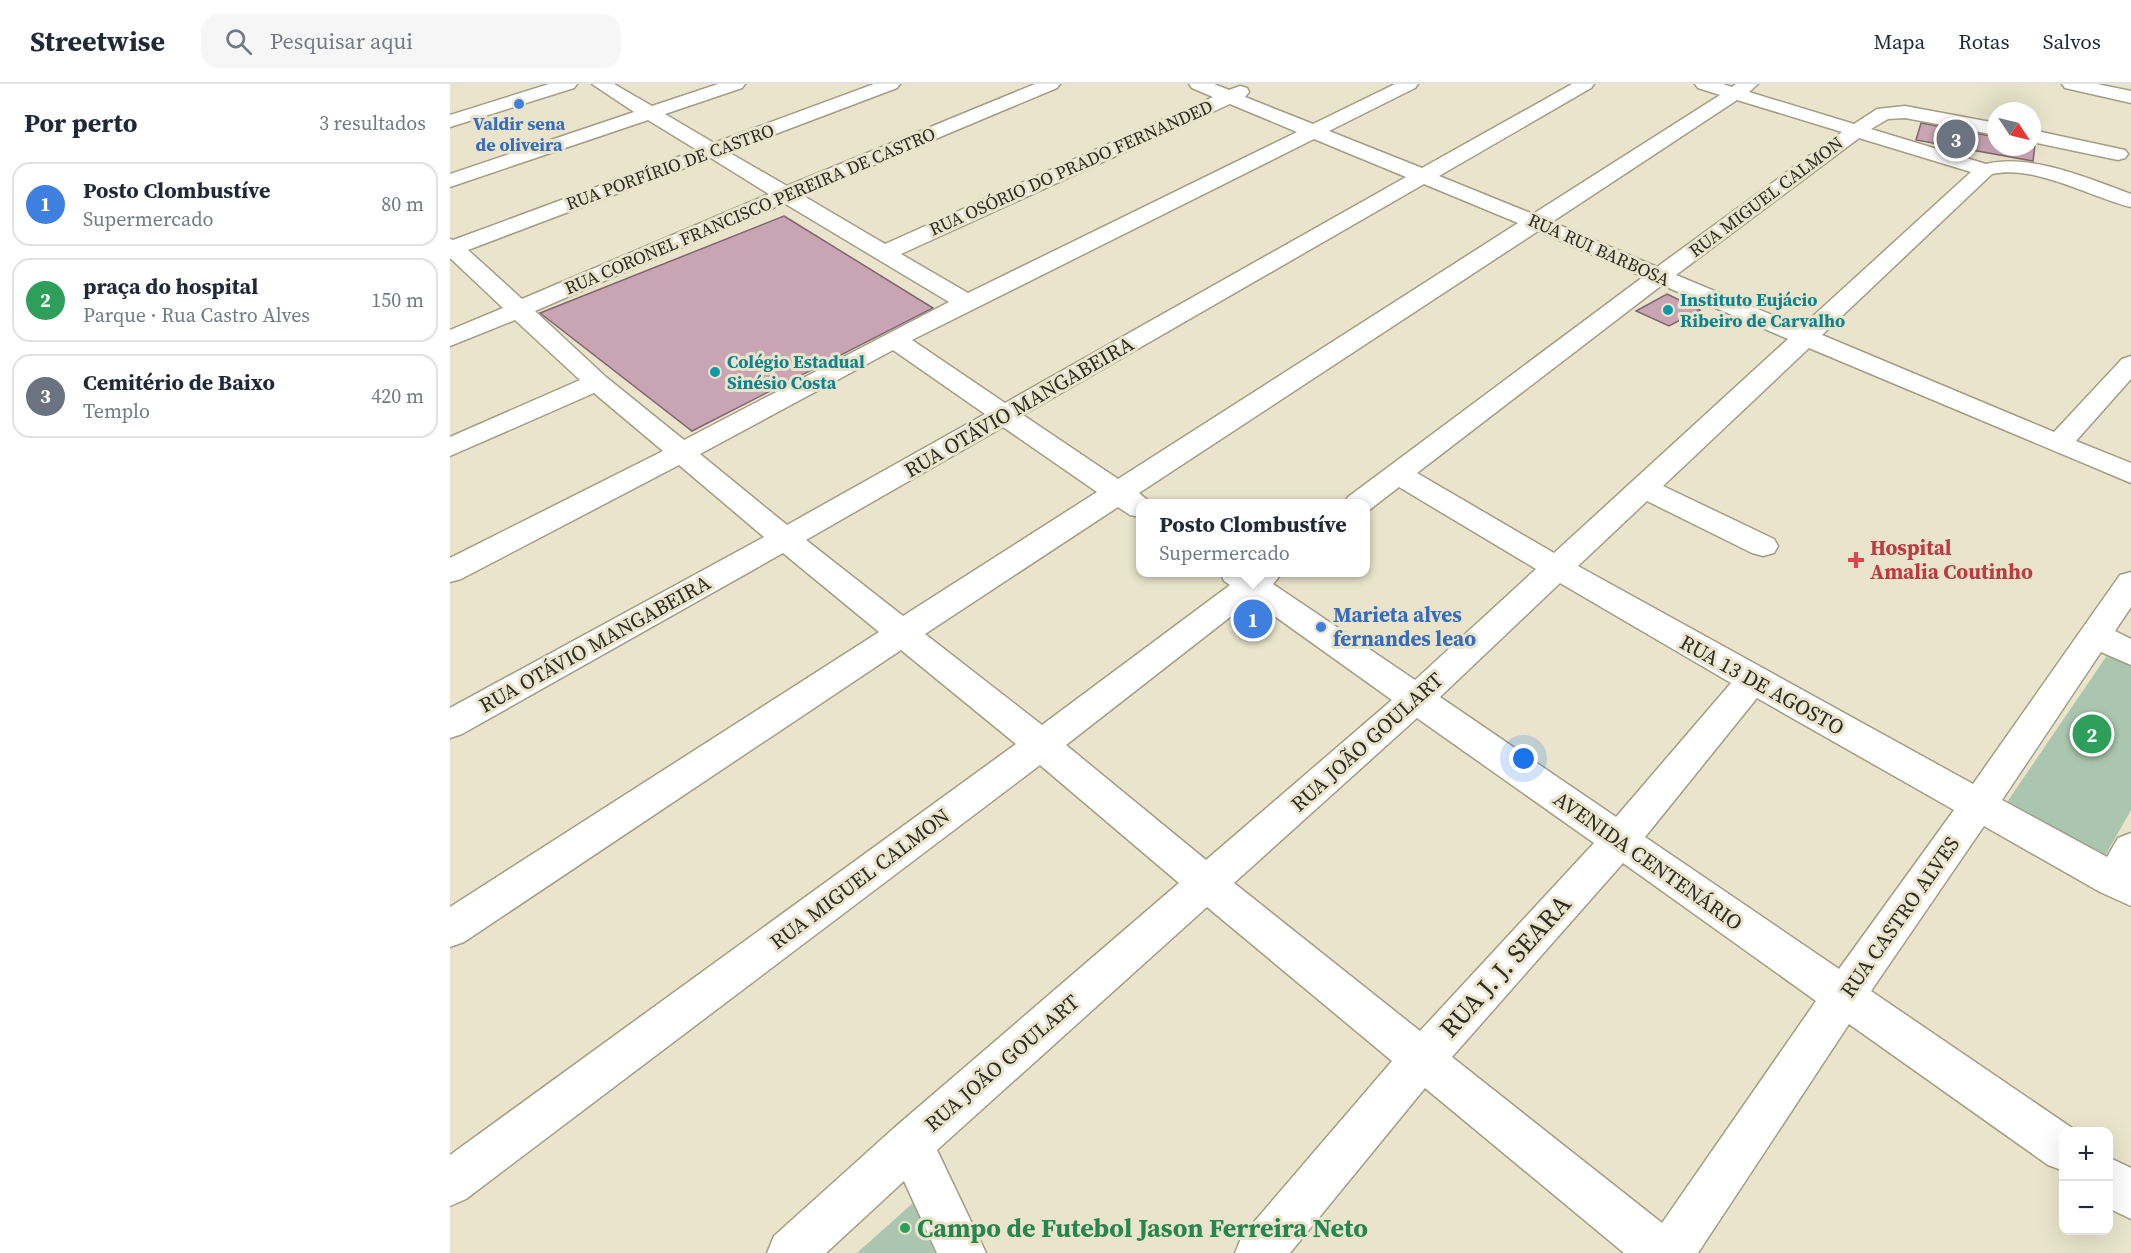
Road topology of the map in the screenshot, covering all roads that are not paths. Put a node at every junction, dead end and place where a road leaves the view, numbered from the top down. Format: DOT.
graph roads {
  1 [pos="568,84"];
  2 [pos="601,84"];
  3 [pos="736,84"];
  4 [pos="891,84"];
  5 [pos="1051,84"];
  6 [pos="1198,84"];
  7 [pos="1258,84"];
  8 [pos="1409,84"];
  9 [pos="1585,84"];
  10 [pos="1704,84"];
  11 [pos="2071,84"];
  12 [pos="1742,89"];
  13 [pos="1229,97"];
  14 [pos="2131,97"];
  15 [pos="649,113"];
  16 [pos="450,121"];
  17 [pos="1987,127"];
  18 [pos="1855,130"];
  19 [pos="1314,132"];
  20 [pos="2041,137"];
  21 [pos="2125,149"];
  22 [pos="711,152"];
  23 [pos="1985,170"];
  24 [pos="1424,176"];
  25 [pos="450,181"];
  26 [pos="2082,184"];
  27 [pos="784,195"];
  28 [pos="2131,201"];
  29 [pos="1537,223"];
  30 [pos="451,248"];
  31 [pos="884,254"];
  32 [pos="1660,276"];
  33 [pos="967,303"];
  34 [pos="519,309"];
  35 [pos="1806,338"];
  36 [pos="450,339"];
  37 [pos="894,339"];
  38 [pos="2131,364"];
  39 [pos="597,382"];
  40 [pos="1006,414"];
  41 [pos="2058,444"];
  42 [pos="450,447"];
  43 [pos="681,453"];
  44 [pos="1396,474"];
  45 [pos="2131,474"];
  46 [pos="1644,488"];
  47 [pos="1364,499"];
  48 [pos="1129,501"];
  49 [pos="785,539"];
  50 [pos="1763,546"];
  51 [pos="1557,569"];
  52 [pos="450,572"];
  53 [pos="1251,577"];
  54 [pos="2131,584"];
  55 [pos="902,635"];
  56 [pos="2094,635"];
  57 [pos="2131,653"];
  58 [pos="1752,680"];
  59 [pos="1416,699"];
  60 [pos="450,724"];
  61 [pos="1041,745"];
  62 [pos="1980,804"];
  63 [pos="1619,841"];
  64 [pos="2125,873"];
  65 [pos="1207,884"];
  66 [pos="450,929"];
  67 [pos="1843,997"];
  68 [pos="1422,1059"];
  69 [pos="910,1144"];
  70 [pos="2059,1146"];
  71 [pos="2110,1181"];
  72 [pos="450,1183"];
  73 [pos="2131,1196"];
  74 [pos="791,1253"];
  75 [pos="962,1253"];
  76 [pos="1259,1253"];
  77 [pos="1661,1253"];
  78 [pos="1670,1253"];
  1 -- 16 [label="street"];
  2 -- 15 [label="street"];
  3 -- 15 [label="street"];
  4 -- 22 [label="street, RUA PORFÍRIO DE CASTRO"];
  5 -- 27 [label="street, RUA CORONEL FRANCISCO PEREIRA DE CASTRO"];
  6 -- 13 [label="street, RUA RUI BARBOSA"];
  7 -- 13 [label="street, RUA OSÓRIO DO PRADO FERNANDED"];
  8 -- 19 [label="street"];
  9 -- 24 [label="street, RUA OTÁVIO MANGABEIRA"];
  10 -- 12 [label="street"];
  11 -- 14 [label="street"];
  12 -- 18 [label="street"];
  12 -- 29 [label="street"];
  13 -- 19 [label="street, RUA RUI BARBOSA"];
  13 -- 31 [label="street, RUA OSÓRIO DO PRADO FERNANDED"];
  15 -- 22 [label="street"];
  15 -- 25 [label="street"];
  17 -- 18 [label="street, RUA MIGUEL CALMON"];
  18 -- 23 [label="street"];
  18 -- 32 [label="street, RUA MIGUEL CALMON"];
  19 -- 24 [label="street, RUA RUI BARBOSA"];
  19 -- 33 [label="street"];
  20 -- 21 [label="street"];
  21 -- 26 [label="street"];
  22 -- 27 [label="street"];
  22 -- 30 [label="street, RUA PORFÍRIO DE CASTRO"];
  23 -- 26 [label="street"];
  23 -- 35 [label="street, RUA JOÃO GOULART"];
  24 -- 29 [label="street, RUA RUI BARBOSA"];
  24 -- 40 [label="street, RUA OTÁVIO MANGABEIRA"];
  26 -- 28 [label="street"];
  27 -- 31 [label="street"];
  27 -- 34 [label="street, RUA CORONEL FRANCISCO PEREIRA DE CASTRO"];
  29 -- 32 [label="street, RUA RUI BARBOSA"];
  29 -- 48 [label="street"];
  30 -- 34 [label="street"];
  31 -- 33 [label="street"];
  32 -- 35 [label="street, RUA RUI BARBOSA"];
  32 -- 44 [label="street, RUA MIGUEL CALMON"];
  33 -- 37 [label="street"];
  34 -- 36 [label="street, RUA CORONEL FRANCISCO PEREIRA DE CASTRO"];
  34 -- 39 [label="street"];
  35 -- 41 [label="street, RUA RUI BARBOSA"];
  35 -- 46 [label="street, RUA JOÃO GOULART"];
  37 -- 40 [label="street"];
  37 -- 43 [label="street"];
  38 -- 41 [label="street"];
  39 -- 42 [label="street"];
  39 -- 43 [label="street"];
  40 -- 48 [label="street"];
  40 -- 49 [label="street, RUA OTÁVIO MANGABEIRA"];
  41 -- 45 [label="street, RUA RUI BARBOSA"];
  43 -- 49 [label="street"];
  43 -- 52 [label="street"];
  44 -- 47 [label="street, RUA MIGUEL CALMON"];
  44 -- 51 [label="street, RUA 13 DE AGOSTO"];
  46 -- 50 [label="street"];
  46 -- 51 [label="street, RUA JOÃO GOULART"];
  48 -- 55 [label="street"];
  49 -- 55 [label="street"];
  49 -- 60 [label="street, RUA OTÁVIO MANGABEIRA"];
  51 -- 58 [label="street, RUA 13 DE AGOSTO"];
  51 -- 59 [label="street, RUA JOÃO GOULART"];
  53 -- 59 [label="street, AVENIDA CENTENÁRIO"];
  53 -- 61 [label="street, RUA MIGUEL CALMON"];
  54 -- 56 [label="street, RUA CASTRO ALVES"];
  55 -- 61 [label="street"];
  55 -- 66 [label="street"];
  56 -- 57 [label="street"];
  56 -- 62 [label="street, RUA CASTRO ALVES"];
  58 -- 62 [label="street, RUA 13 DE AGOSTO"];
  58 -- 63 [label="street, RUA J. J. SEARA"];
  59 -- 63 [label="street, AVENIDA CENTENÁRIO"];
  59 -- 65 [label="street, RUA JOÃO GOULART"];
  61 -- 65 [label="street"];
  61 -- 72 [label="street, RUA MIGUEL CALMON"];
  62 -- 64 [label="street, RUA 13 DE AGOSTO"];
  62 -- 67 [label="street, RUA CASTRO ALVES"];
  63 -- 67 [label="street, AVENIDA CENTENÁRIO"];
  63 -- 68 [label="street, RUA J. J. SEARA"];
  65 -- 68 [label="street"];
  65 -- 69 [label="street, RUA JOÃO GOULART"];
  67 -- 70 [label="street, AVENIDA CENTENÁRIO"];
  67 -- 78 [label="street, RUA CASTRO ALVES"];
  68 -- 76 [label="street, RUA J. J. SEARA"];
  68 -- 77 [label="street"];
  69 -- 74 [label="street, RUA JOÃO GOULART"];
  69 -- 75 [label="street"];
  71 -- 73 [label="street"];
}
